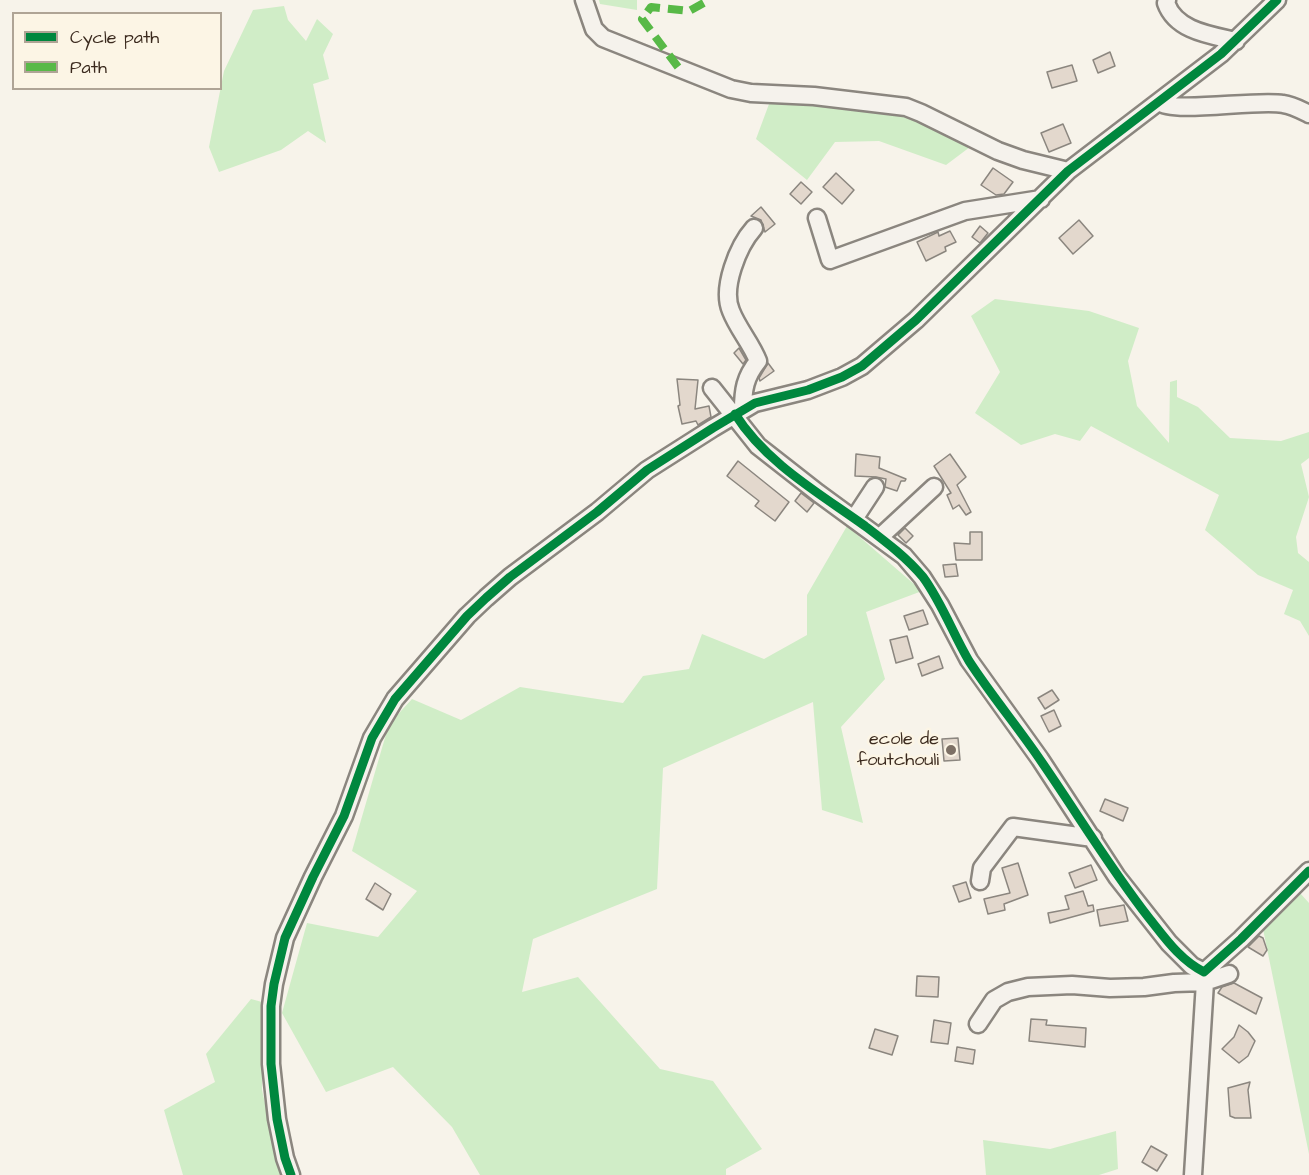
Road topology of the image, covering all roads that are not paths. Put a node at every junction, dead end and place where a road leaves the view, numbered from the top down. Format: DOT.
graph roads {
  1 [pos="584,0"];
  2 [pos="1167,0"];
  3 [pos="1277,0"];
  4 [pos="1236,41"];
  5 [pos="1158,102"];
  6 [pos="1309,114"];
  7 [pos="1068,171"];
  8 [pos="1041,199"];
  9 [pos="817,218"];
  10 [pos="754,228"];
  11 [pos="712,388"];
  12 [pos="739,412"];
  13 [pos="934,487"];
  14 [pos="875,488"];
  15 [pos="854,519"];
  16 [pos="880,537"];
  17 [pos="1093,838"];
  18 [pos="1309,871"];
  19 [pos="980,881"];
  20 [pos="1229,974"];
  21 [pos="1205,977"];
  22 [pos="978,1024"];
  23 [pos="291,1175"];
  24 [pos="1193,1175"];
  1 -- 7 [label="street"];
  2 -- 4 [label="street"];
  3 -- 4 [label="street"];
  4 -- 5 [label="street"];
  5 -- 6 [label="street"];
  5 -- 7 [label="street"];
  7 -- 8 [label="street"];
  8 -- 9 [label="street"];
  8 -- 12 [label="street"];
  10 -- 12 [label="street"];
  11 -- 12 [label="street"];
  12 -- 15 [label="street"];
  12 -- 23 [label="street"];
  13 -- 16 [label="street"];
  14 -- 15 [label="street"];
  15 -- 16 [label="street"];
  16 -- 17 [label="street"];
  17 -- 19 [label="street"];
  17 -- 21 [label="street"];
  18 -- 21 [label="street"];
  20 -- 21 [label="street"];
  21 -- 22 [label="street"];
  21 -- 24 [label="street"];
}
